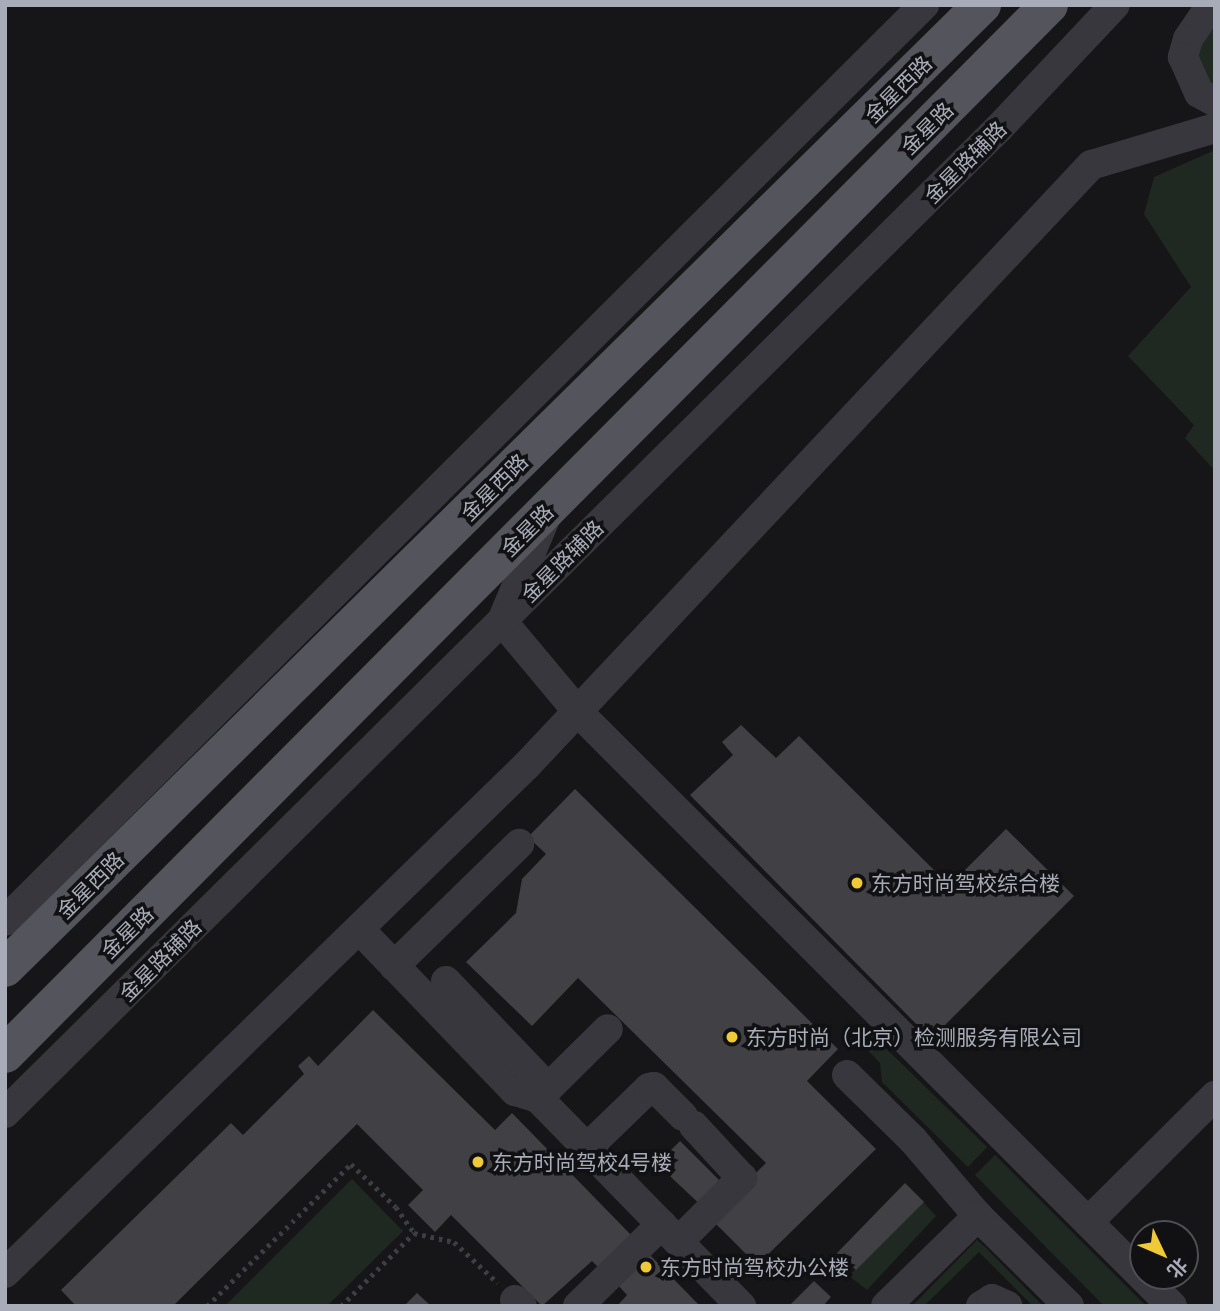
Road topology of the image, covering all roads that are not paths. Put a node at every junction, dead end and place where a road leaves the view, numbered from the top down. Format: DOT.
graph roads {
  1 [pos="924,5"];
  2 [pos="982,5"];
  3 [pos="1049,5"];
  4 [pos="1115,5"];
  5 [pos="1211,5"];
  6 [pos="1215,102"];
  7 [pos="1215,128"];
  8 [pos="551,506"];
  9 [pos="502,621"];
  10 [pos="578,712"];
  11 [pos="519,844"];
  12 [pos="5,921"];
  13 [pos="359,929"];
  14 [pos="394,966"];
  15 [pos="5,968"];
  16 [pos="446,981"];
  17 [pos="608,1028"];
  18 [pos="5,1054"];
  19 [pos="847,1075"];
  20 [pos="543,1093"];
  21 [pos="1215,1096"];
  22 [pos="5,1113"];
  23 [pos="587,1148"];
  24 [pos="978,1216"];
  25 [pos="1088,1222"];
  26 [pos="670,1233"];
  27 [pos="5,1273"];
  28 [pos="578,1306"];
  29 [pos="741,1306"];
  30 [pos="886,1306"];
  31 [pos="1069,1306"];
  32 [pos="1172,1306"];
  1 -- 12 [label="street"];
  2 -- 15 [label="main road, 金星西路"];
  3 -- 8 [label="main road, 金星路"];
  4 -- 9 [label="street, 金星路辅路"];
  5 -- 6 [label="street"];
  7 -- 10 [label="street"];
  8 -- 9 [label="street"];
  8 -- 18 [label="main road, 金星路"];
  9 -- 10 [label="street"];
  9 -- 22 [label="street, 金星路辅路"];
  10 -- 13 [label="street"];
  10 -- 25 [label="street"];
  11 -- 14 [label="street"];
  13 -- 14 [label="street"];
  13 -- 27 [label="street"];
  14 -- 20 [label="street"];
  16 -- 20 [label="street"];
  17 -- 20 [label="street"];
  19 -- 24 [label="street"];
  20 -- 23 [label="street"];
  21 -- 25 [label="street"];
  23 -- 26 [label="street"];
  23 -- 26 [label="street"];
  24 -- 30 [label="street"];
  24 -- 31 [label="street"];
  25 -- 32 [label="street"];
  26 -- 28 [label="street"];
  26 -- 29 [label="street"];
}
